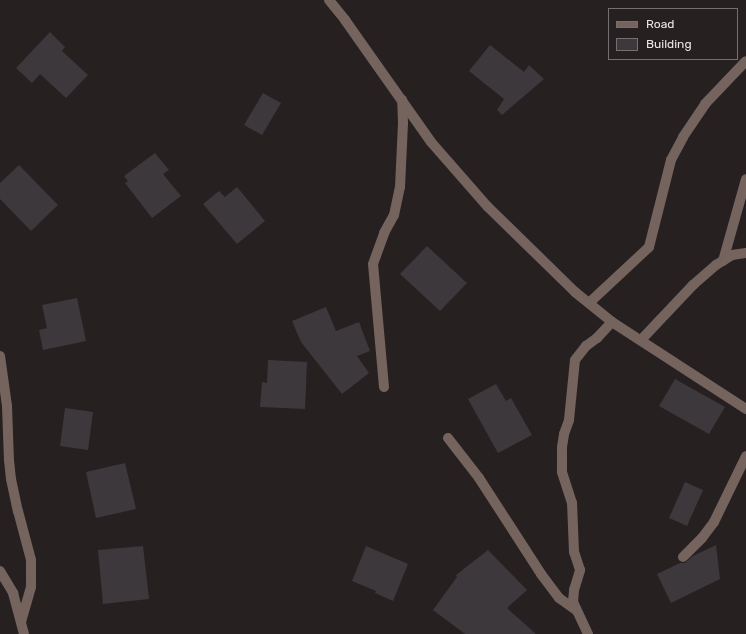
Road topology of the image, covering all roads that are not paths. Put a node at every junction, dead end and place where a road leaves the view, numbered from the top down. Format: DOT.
graph roads {
  1 [pos="329,0"];
  2 [pos="746,61"];
  3 [pos="402,100"];
  4 [pos="746,179"];
  5 [pos="746,253"];
  6 [pos="723,261"];
  7 [pos="588,303"];
  8 [pos="612,322"];
  9 [pos="641,340"];
  10 [pos="0,356"];
  11 [pos="384,387"];
  12 [pos="746,409"];
  13 [pos="4,431"];
  14 [pos="448,438"];
  15 [pos="746,456"];
  16 [pos="683,557"];
  17 [pos="0,571"];
  18 [pos="577,611"];
  19 [pos="21,622"];
  20 [pos="24,634"];
  21 [pos="588,634"];
  1 -- 3 [label="street"];
  2 -- 7 [label="street"];
  3 -- 7 [label="street"];
  3 -- 11 [label="street"];
  4 -- 6 [label="street"];
  5 -- 6 [label="street"];
  6 -- 9 [label="street"];
  7 -- 8 [label="street"];
  8 -- 9 [label="street"];
  8 -- 18 [label="street"];
  9 -- 12 [label="street"];
  10 -- 13 [label="street"];
  13 -- 19 [label="street"];
  14 -- 18 [label="street"];
  15 -- 16 [label="street"];
  17 -- 19 [label="street"];
  18 -- 21 [label="street"];
  19 -- 20 [label="street"];
}
